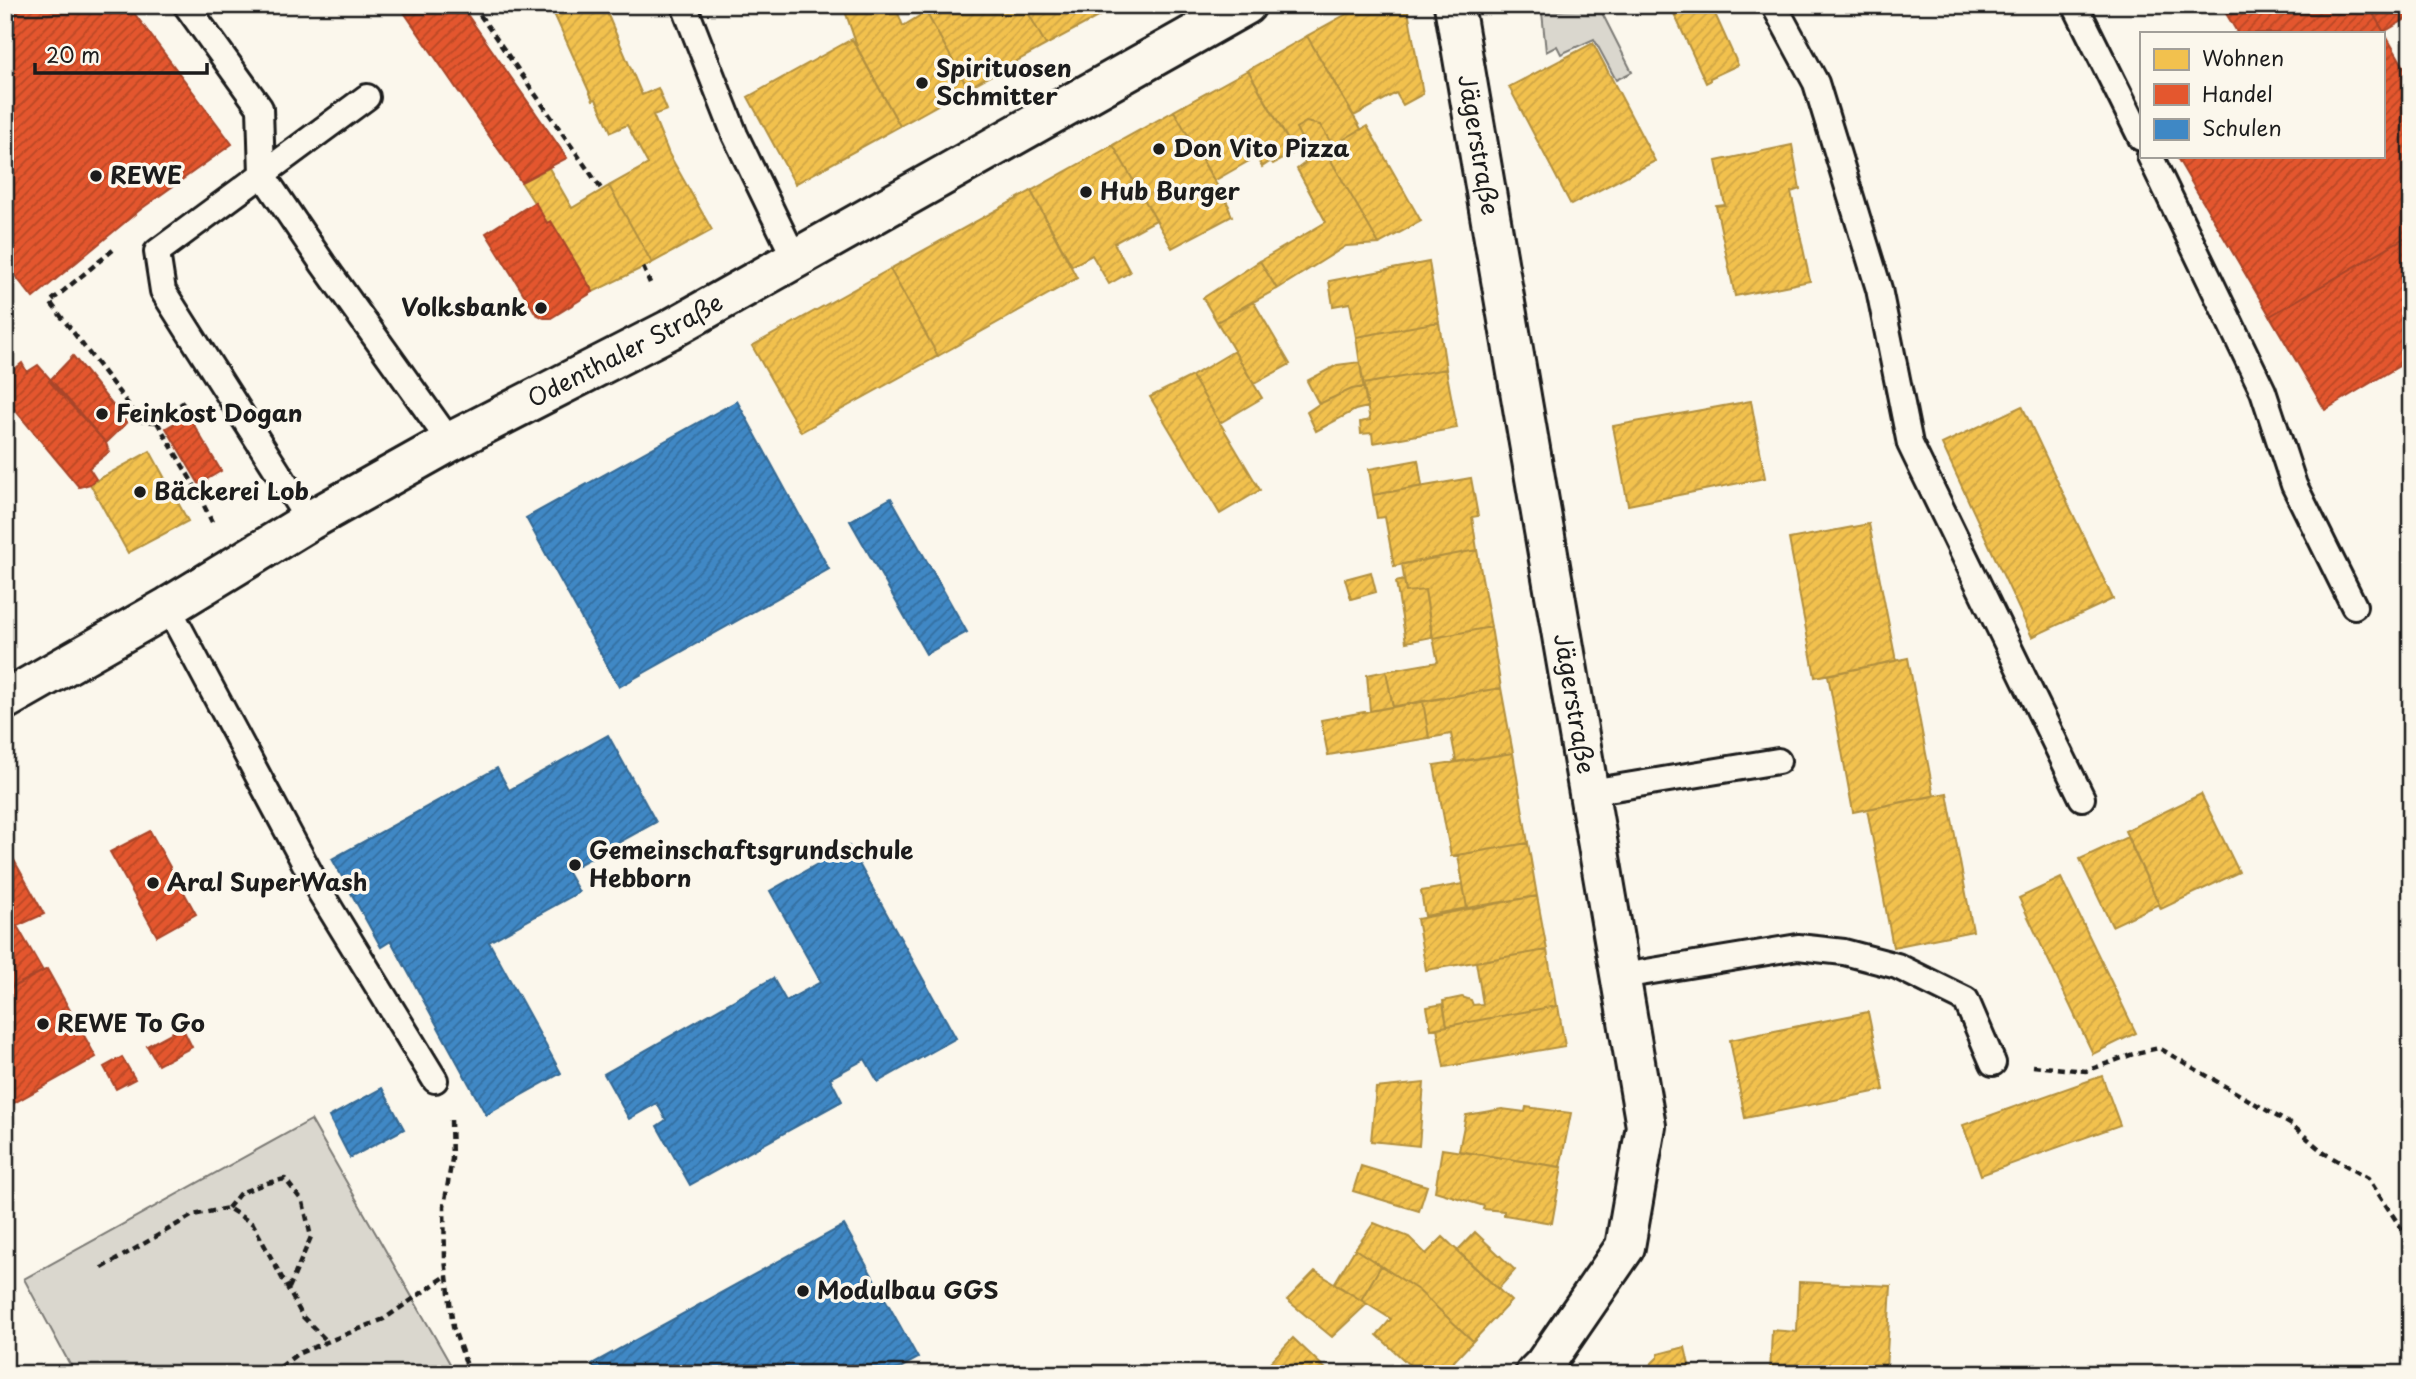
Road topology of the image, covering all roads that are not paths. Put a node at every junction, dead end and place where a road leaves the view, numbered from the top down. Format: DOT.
graph roads {
  1 [pos="186,5"];
  2 [pos="684,5"];
  3 [pos="1247,5"];
  4 [pos="1454,5"];
  5 [pos="1774,5"];
  6 [pos="2075,5"];
  7 [pos="366,97"];
  8 [pos="2140,136"];
  9 [pos="2151,158"];
  10 [pos="262,174"];
  11 [pos="795,259"];
  12 [pos="450,442"];
  13 [pos="309,521"];
  14 [pos="2354,606"];
  15 [pos="168,607"];
  16 [pos="5,700"];
  17 [pos="1778,761"];
  18 [pos="1590,792"];
  19 [pos="2082,798"];
  20 [pos="1622,976"];
  21 [pos="1993,1063"];
  22 [pos="435,1080"];
  23 [pos="1535,1374"];
  1 -- 10 [label="lane"];
  2 -- 11 [label="lane"];
  3 -- 11 [label="main road, Odenthaler Straße"];
  4 -- 18 [label="main road, Jägerstraße"];
  5 -- 19 [label="lane"];
  6 -- 8 [label="lane"];
  7 -- 10 [label="lane"];
  9 -- 14 [label="lane"];
  10 -- 12 [label="lane"];
  10 -- 13 [label="lane"];
  11 -- 12 [label="main road, Odenthaler Straße"];
  12 -- 13 [label="main road, Odenthaler Straße"];
  13 -- 15 [label="main road, Odenthaler Straße"];
  15 -- 16 [label="main road, Odenthaler Straße"];
  15 -- 22 [label="lane"];
  17 -- 18 [label="lane"];
  18 -- 20 [label="main road, Jägerstraße"];
  20 -- 21 [label="lane"];
  20 -- 23 [label="main road, Jägerstraße"];
}
